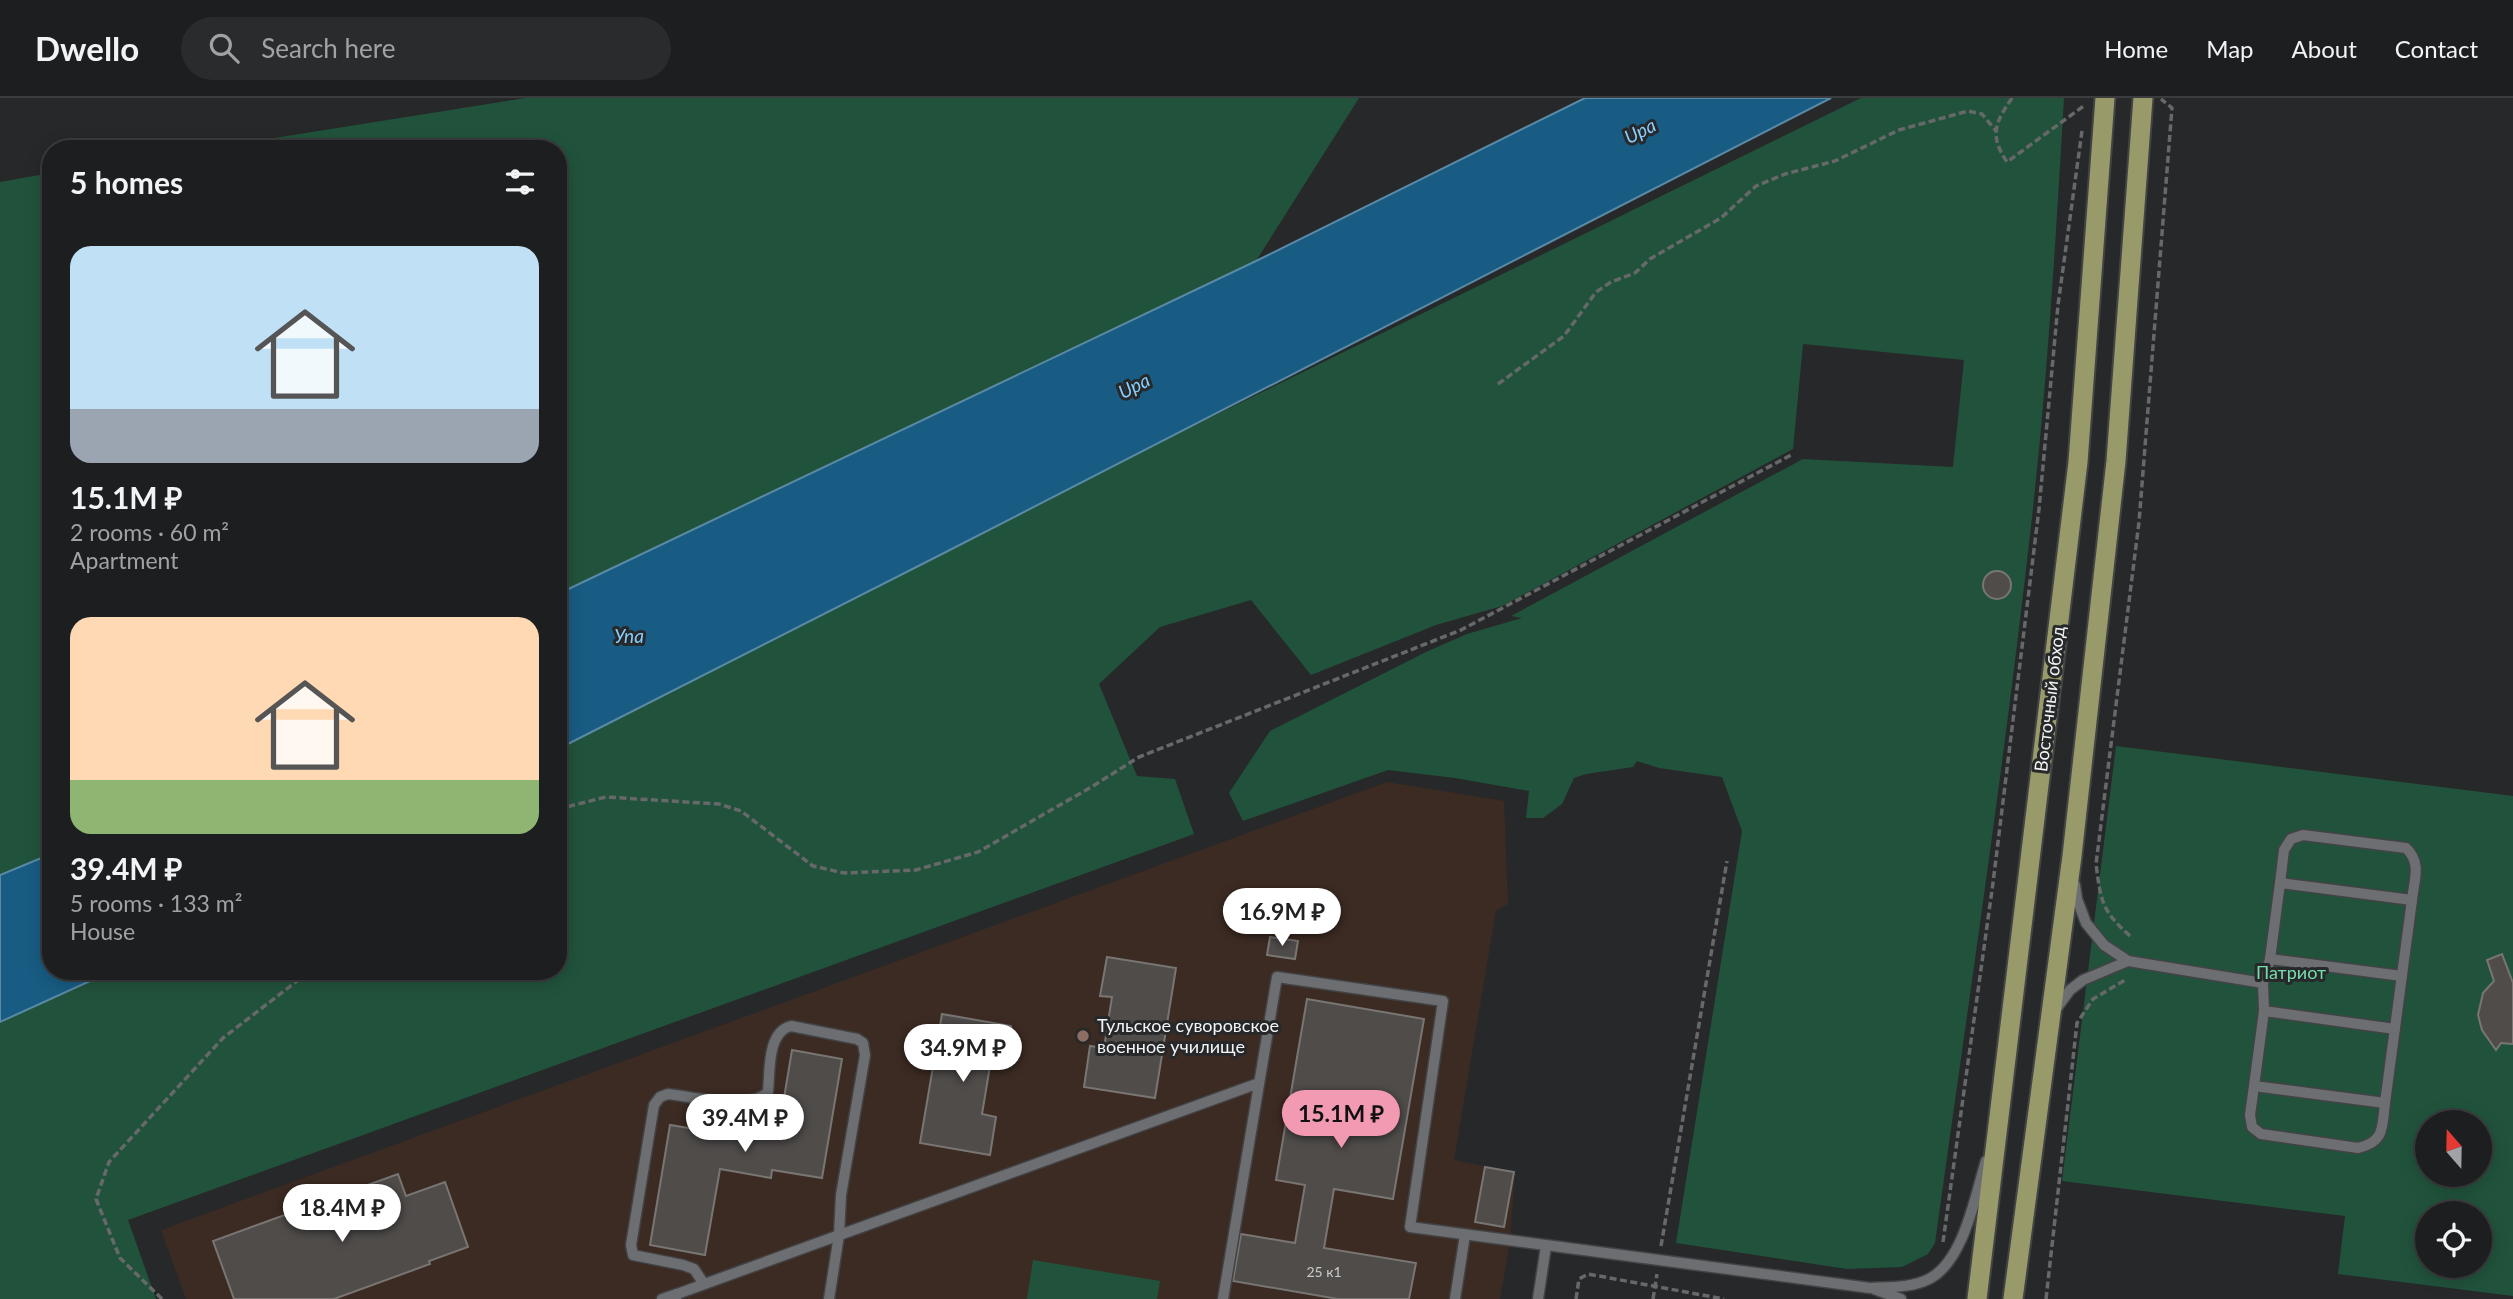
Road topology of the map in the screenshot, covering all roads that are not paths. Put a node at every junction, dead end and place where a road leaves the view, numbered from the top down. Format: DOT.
graph roads {
  1 [pos="2149,99"];
  2 [pos="2105,100"];
  3 [pos="2072,856"];
  4 [pos="2280,883"];
  5 [pos="2412,900"];
  6 [pos="2270,959"];
  7 [pos="2128,961"];
  8 [pos="2402,976"];
  9 [pos="2263,983"];
  10 [pos="2264,1011"];
  11 [pos="2051,1015"];
  12 [pos="2395,1029"];
  13 [pos="1259,1083"];
  14 [pos="2254,1086"];
  15 [pos="2385,1103"];
  16 [pos="2000,1117"];
  17 [pos="839,1235"];
  18 [pos="1465,1235"];
  19 [pos="1546,1246"];
  20 [pos="704,1284"];
  21 [pos="1870,1288"];
  22 [pos="677,1296"];
  23 [pos="662,1299"];
  24 [pos="829,1299"];
  25 [pos="1223,1299"];
  26 [pos="1455,1299"];
  27 [pos="1538,1299"];
  28 [pos="1901,1299"];
  29 [pos="1977,1299"];
  30 [pos="2013,1299"];
  1 -- 3 [label="main road"];
  2 -- 16 [label="main road, Восточный обход"];
  3 -- 7 [label="lane"];
  3 -- 11 [label="main road"];
  4 -- 5 [label="lane"];
  4 -- 5 [label="lane"];
  4 -- 6 [label="lane"];
  5 -- 8 [label="lane"];
  6 -- 8 [label="lane"];
  6 -- 9 [label="lane"];
  7 -- 9 [label="lane"];
  7 -- 11 [label="lane"];
  8 -- 12 [label="lane"];
  9 -- 10 [label="lane"];
  10 -- 12 [label="lane"];
  10 -- 14 [label="lane"];
  11 -- 30 [label="main road"];
  12 -- 15 [label="lane"];
  13 -- 17 [label="lane"];
  13 -- 18 [label="lane"];
  13 -- 25 [label="lane"];
  14 -- 15 [label="lane"];
  14 -- 15 [label="lane"];
  16 -- 21 [label="lane"];
  16 -- 29 [label="main road, Восточный обход"];
  17 -- 20 [label="lane"];
  17 -- 20 [label="lane"];
  17 -- 24 [label="lane"];
  18 -- 19 [label="lane"];
  18 -- 26 [label="lane"];
  19 -- 21 [label="lane"];
  19 -- 27 [label="lane"];
  20 -- 22 [label="lane"];
  21 -- 28 [label="lane"];
  22 -- 23 [label="lane"];
}
